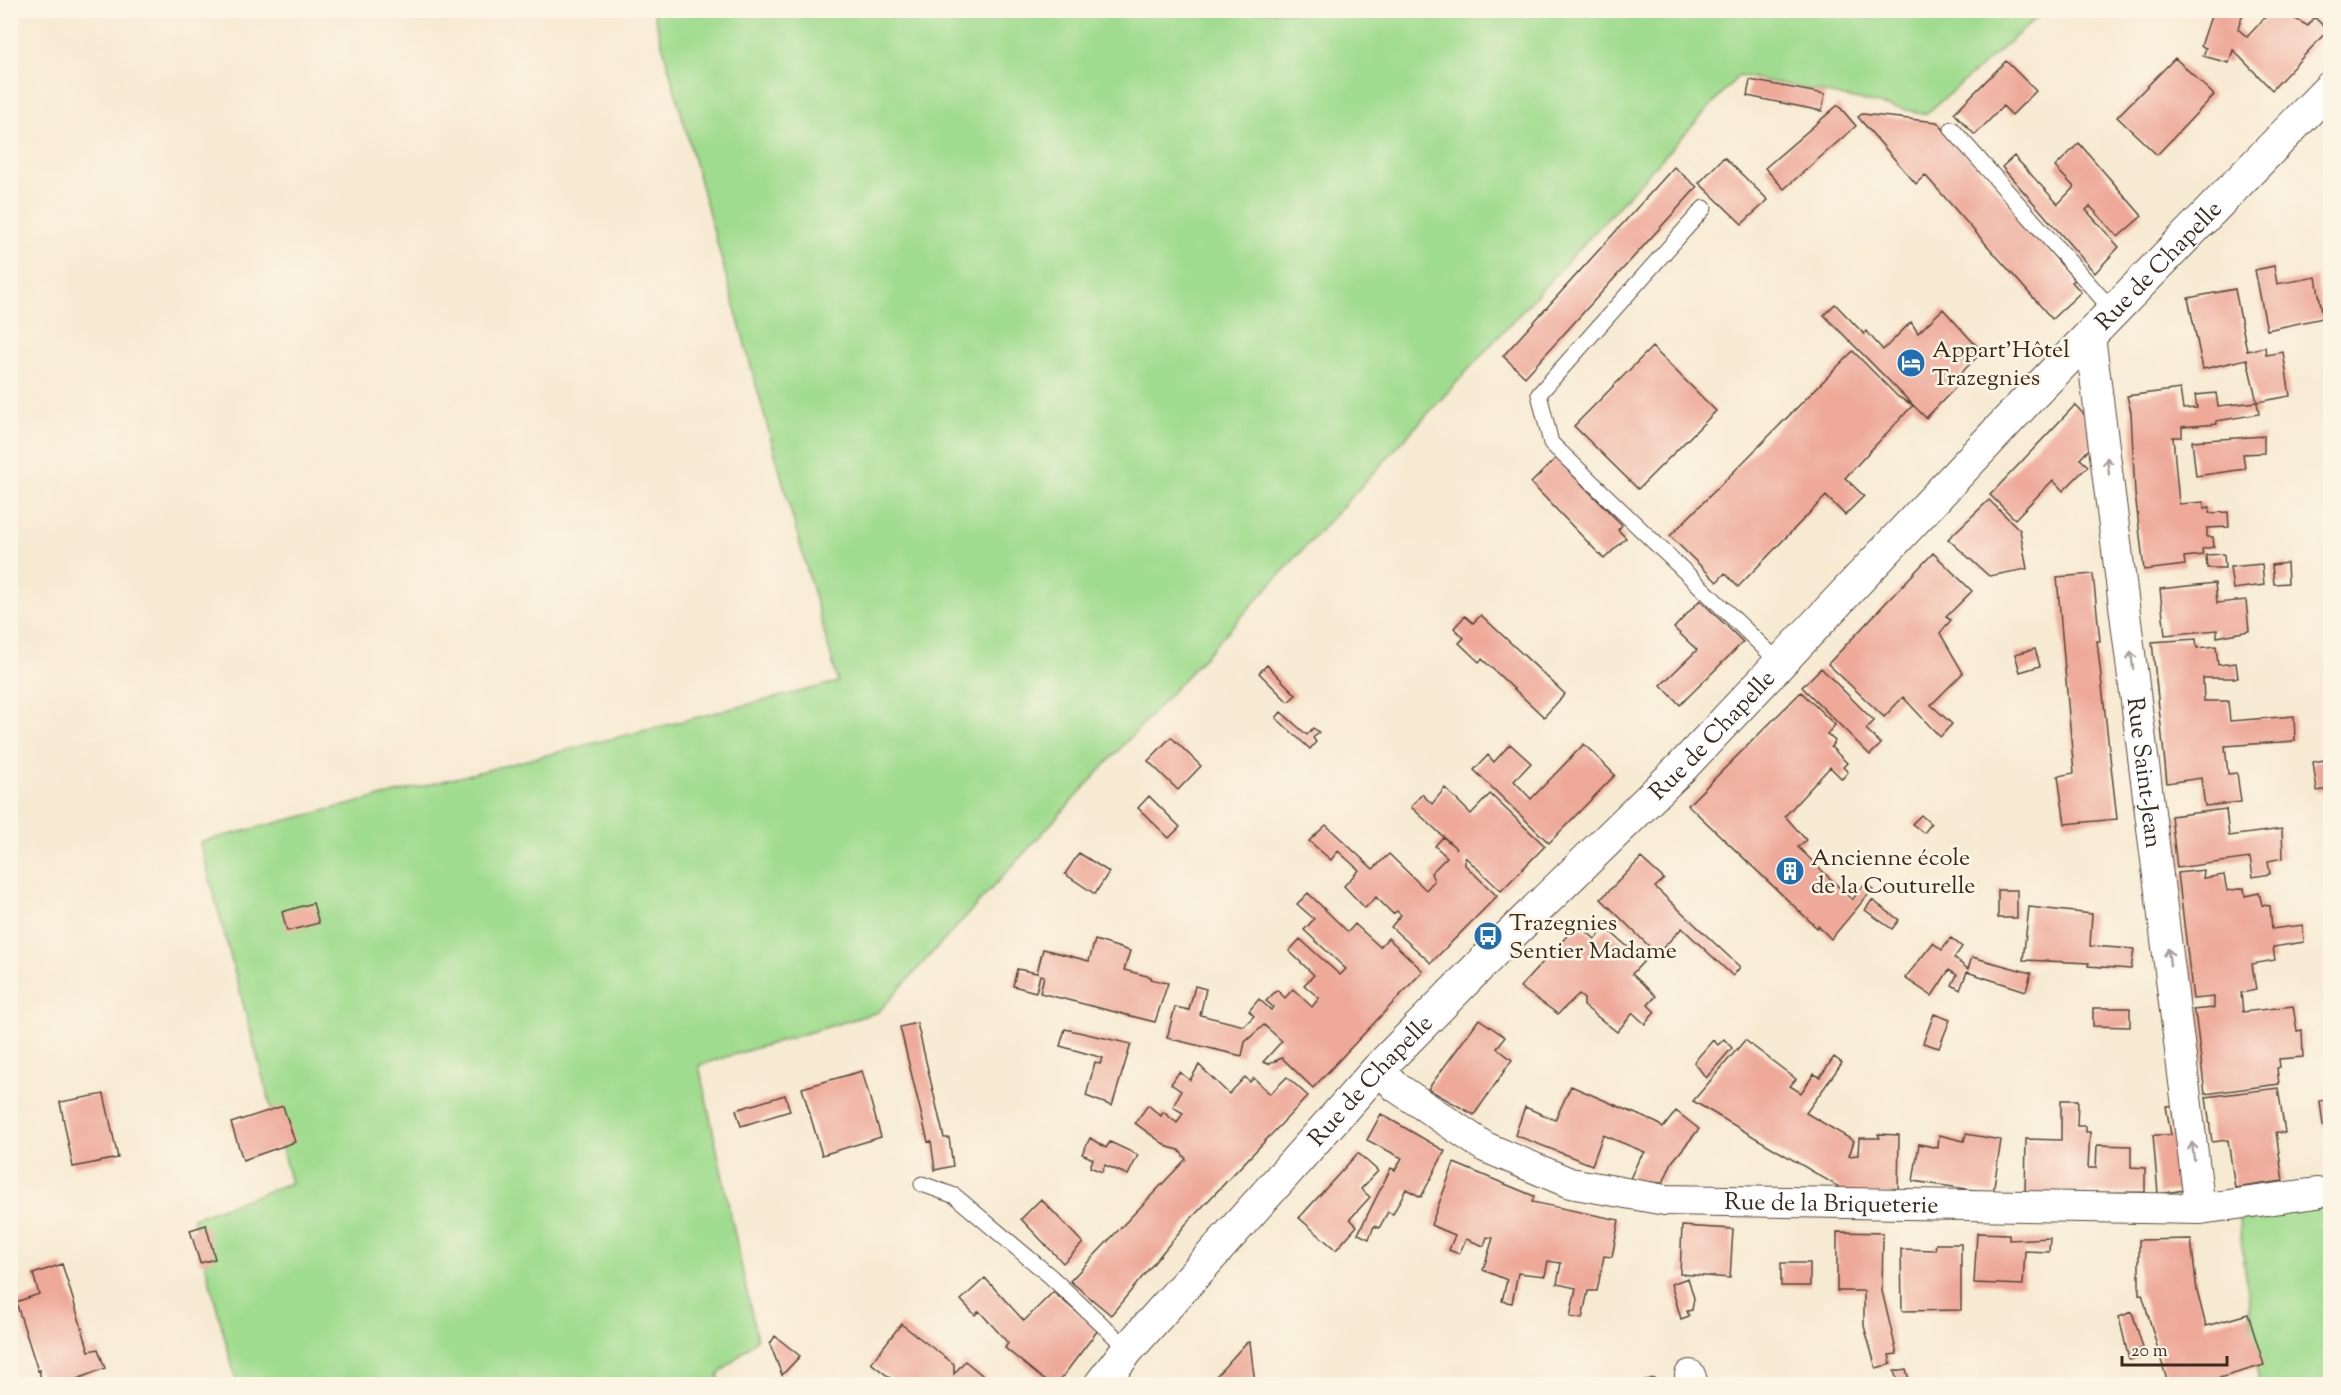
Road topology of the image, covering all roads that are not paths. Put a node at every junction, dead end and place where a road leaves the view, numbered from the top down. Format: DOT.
graph roads {
  1 [pos="2331,88"];
  2 [pos="1952,129"];
  3 [pos="1704,208"];
  4 [pos="2114,311"];
  5 [pos="2090,336"];
  6 [pos="1780,663"];
  7 [pos="1379,1068"];
  8 [pos="922,1184"];
  9 [pos="2317,1193"];
  10 [pos="2200,1209"];
  11 [pos="1128,1349"];
  12 [pos="1101,1384"];
  1 -- 4 [label="main road, Rue de Chapelle"];
  2 -- 4 [label="lane"];
  3 -- 6 [label="lane"];
  4 -- 5 [label="main road, Rue de Chapelle"];
  5 -- 6 [label="main road, Rue de Chapelle"];
  10 -- 5 [label="street, Rue Saint-Jean, one-way"];
  6 -- 7 [label="main road, Rue de Chapelle"];
  7 -- 10 [label="street, Rue de la Briqueterie"];
  7 -- 11 [label="main road, Rue de Chapelle"];
  8 -- 11 [label="lane"];
  9 -- 10 [label="street, Rue de la Briqueterie"];
  11 -- 12 [label="main road, Rue de Chapelle"];
}
